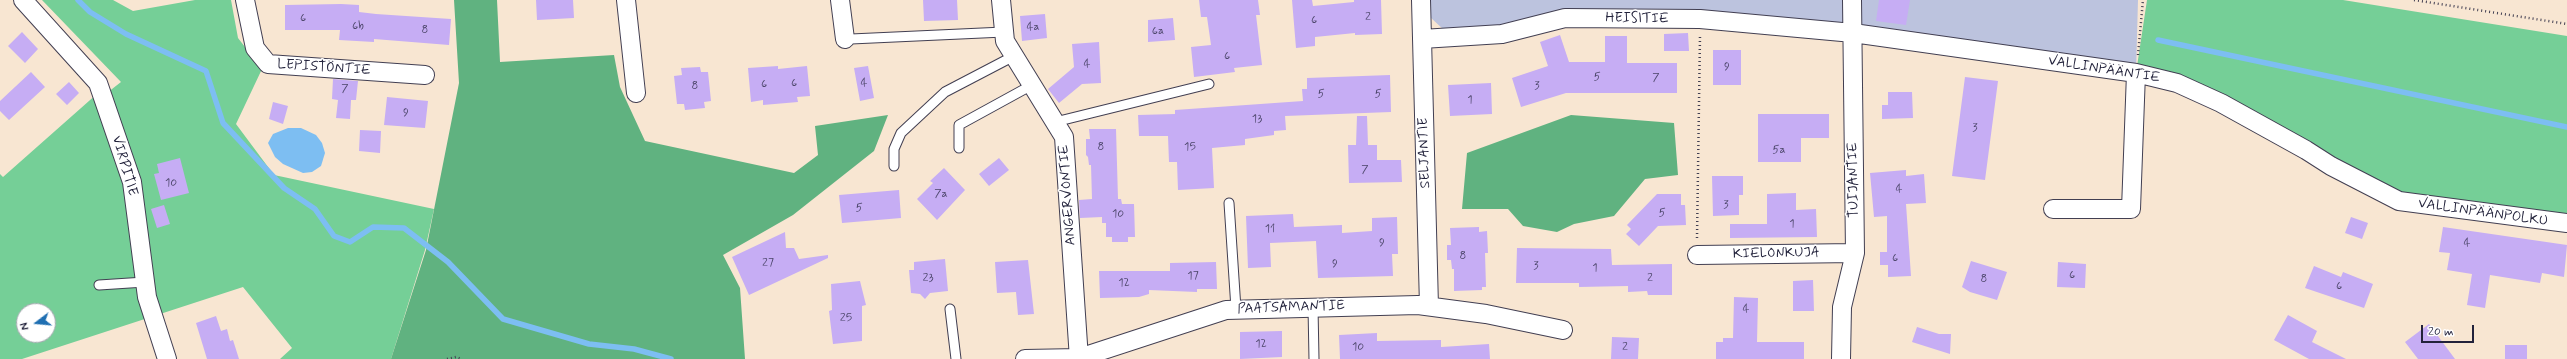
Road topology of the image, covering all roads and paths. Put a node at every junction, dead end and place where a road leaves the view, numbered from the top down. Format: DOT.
graph roads {
  1 [pos="23,0"];
  2 [pos="245,0"];
  3 [pos="626,0"];
  4 [pos="840,0"];
  5 [pos="1001,0"];
  6 [pos="1421,0"];
  7 [pos="1852,0"];
  8 [pos="2142,0"];
  9 [pos="2414,0"];
  10 [pos="1700,19"];
  11 [pos="2567,24"];
  12 [pos="1004,32"];
  13 [pos="1853,34"];
  14 [pos="848,39"];
  15 [pos="1422,39"];
  16 [pos="1014,56"];
  17 [pos="2136,73"];
  18 [pos="425,75"];
  19 [pos="1209,84"];
  20 [pos="1032,85"];
  21 [pos="636,93"];
  22 [pos="1055,122"];
  23 [pos="959,148"];
  24 [pos="894,166"];
  25 [pos="2400,200"];
  26 [pos="1229,203"];
  27 [pos="2053,209"];
  28 [pos="2567,223"];
  29 [pos="1855,253"];
  30 [pos="1697,255"];
  31 [pos="145,282"];
  32 [pos="99,285"];
  33 [pos="1429,306"];
  34 [pos="1313,307"];
  35 [pos="950,309"];
  36 [pos="1236,309"];
  37 [pos="1564,330"];
  38 [pos="1079,358"];
  39 [pos="167,359"];
  40 [pos="447,359"];
  41 [pos="461,359"];
  42 [pos="956,359"];
  43 [pos="1025,359"];
  44 [pos="1314,359"];
  45 [pos="1841,359"];
  1 -- 31 [label="street, VIRPITIE"];
  2 -- 18 [label="street, LEPISTÖNTIE"];
  3 -- 21 [label="street"];
  4 -- 14 [label="street"];
  5 -- 12 [label="street, ANGERVONTIE"];
  6 -- 15 [label="street, SELJANTIE"];
  7 -- 13 [label="street, TUIJANTIE"];
  8 -- 17 [label="path"];
  9 -- 11 [label="path"];
  10 -- 13 [label="street, HEISITIE"];
  10 -- 15 [label="street, HEISITIE"];
  10 -- 30 [label="path"];
  12 -- 14 [label="lane"];
  12 -- 16 [label="street, ANGERVONTIE"];
  13 -- 17 [label="street, VALLINPÄÄNTIE"];
  13 -- 29 [label="street, TUIJANTIE"];
  15 -- 33 [label="street, SELJANTIE"];
  16 -- 20 [label="street, ANGERVONTIE"];
  16 -- 24 [label="lane"];
  17 -- 25 [label="street, VALLINPÄÄNTIE"];
  17 -- 27 [label="street"];
  19 -- 22 [label="lane"];
  20 -- 22 [label="street, ANGERVONTIE"];
  20 -- 23 [label="lane"];
  22 -- 38 [label="street, ANGERVONTIE"];
  25 -- 28 [label="street, VALLINPÄÄNPOLKU"];
  26 -- 36 [label="lane"];
  29 -- 30 [label="street, KIELONKUJA"];
  29 -- 45 [label="street, TUIJANTIE"];
  31 -- 32 [label="lane"];
  31 -- 39 [label="street, VIRPITIE"];
  33 -- 34 [label="street, PAATSAMANTIE"];
  33 -- 37 [label="street, PAATSAMANTIE"];
  34 -- 36 [label="street, PAATSAMANTIE"];
  34 -- 44 [label="lane"];
  35 -- 42 [label="lane"];
  36 -- 38 [label="street, PAATSAMANTIE"];
  38 -- 43 [label="street, PAATSAMANTIE"];
  40 -- 41 [label="path"];
}
